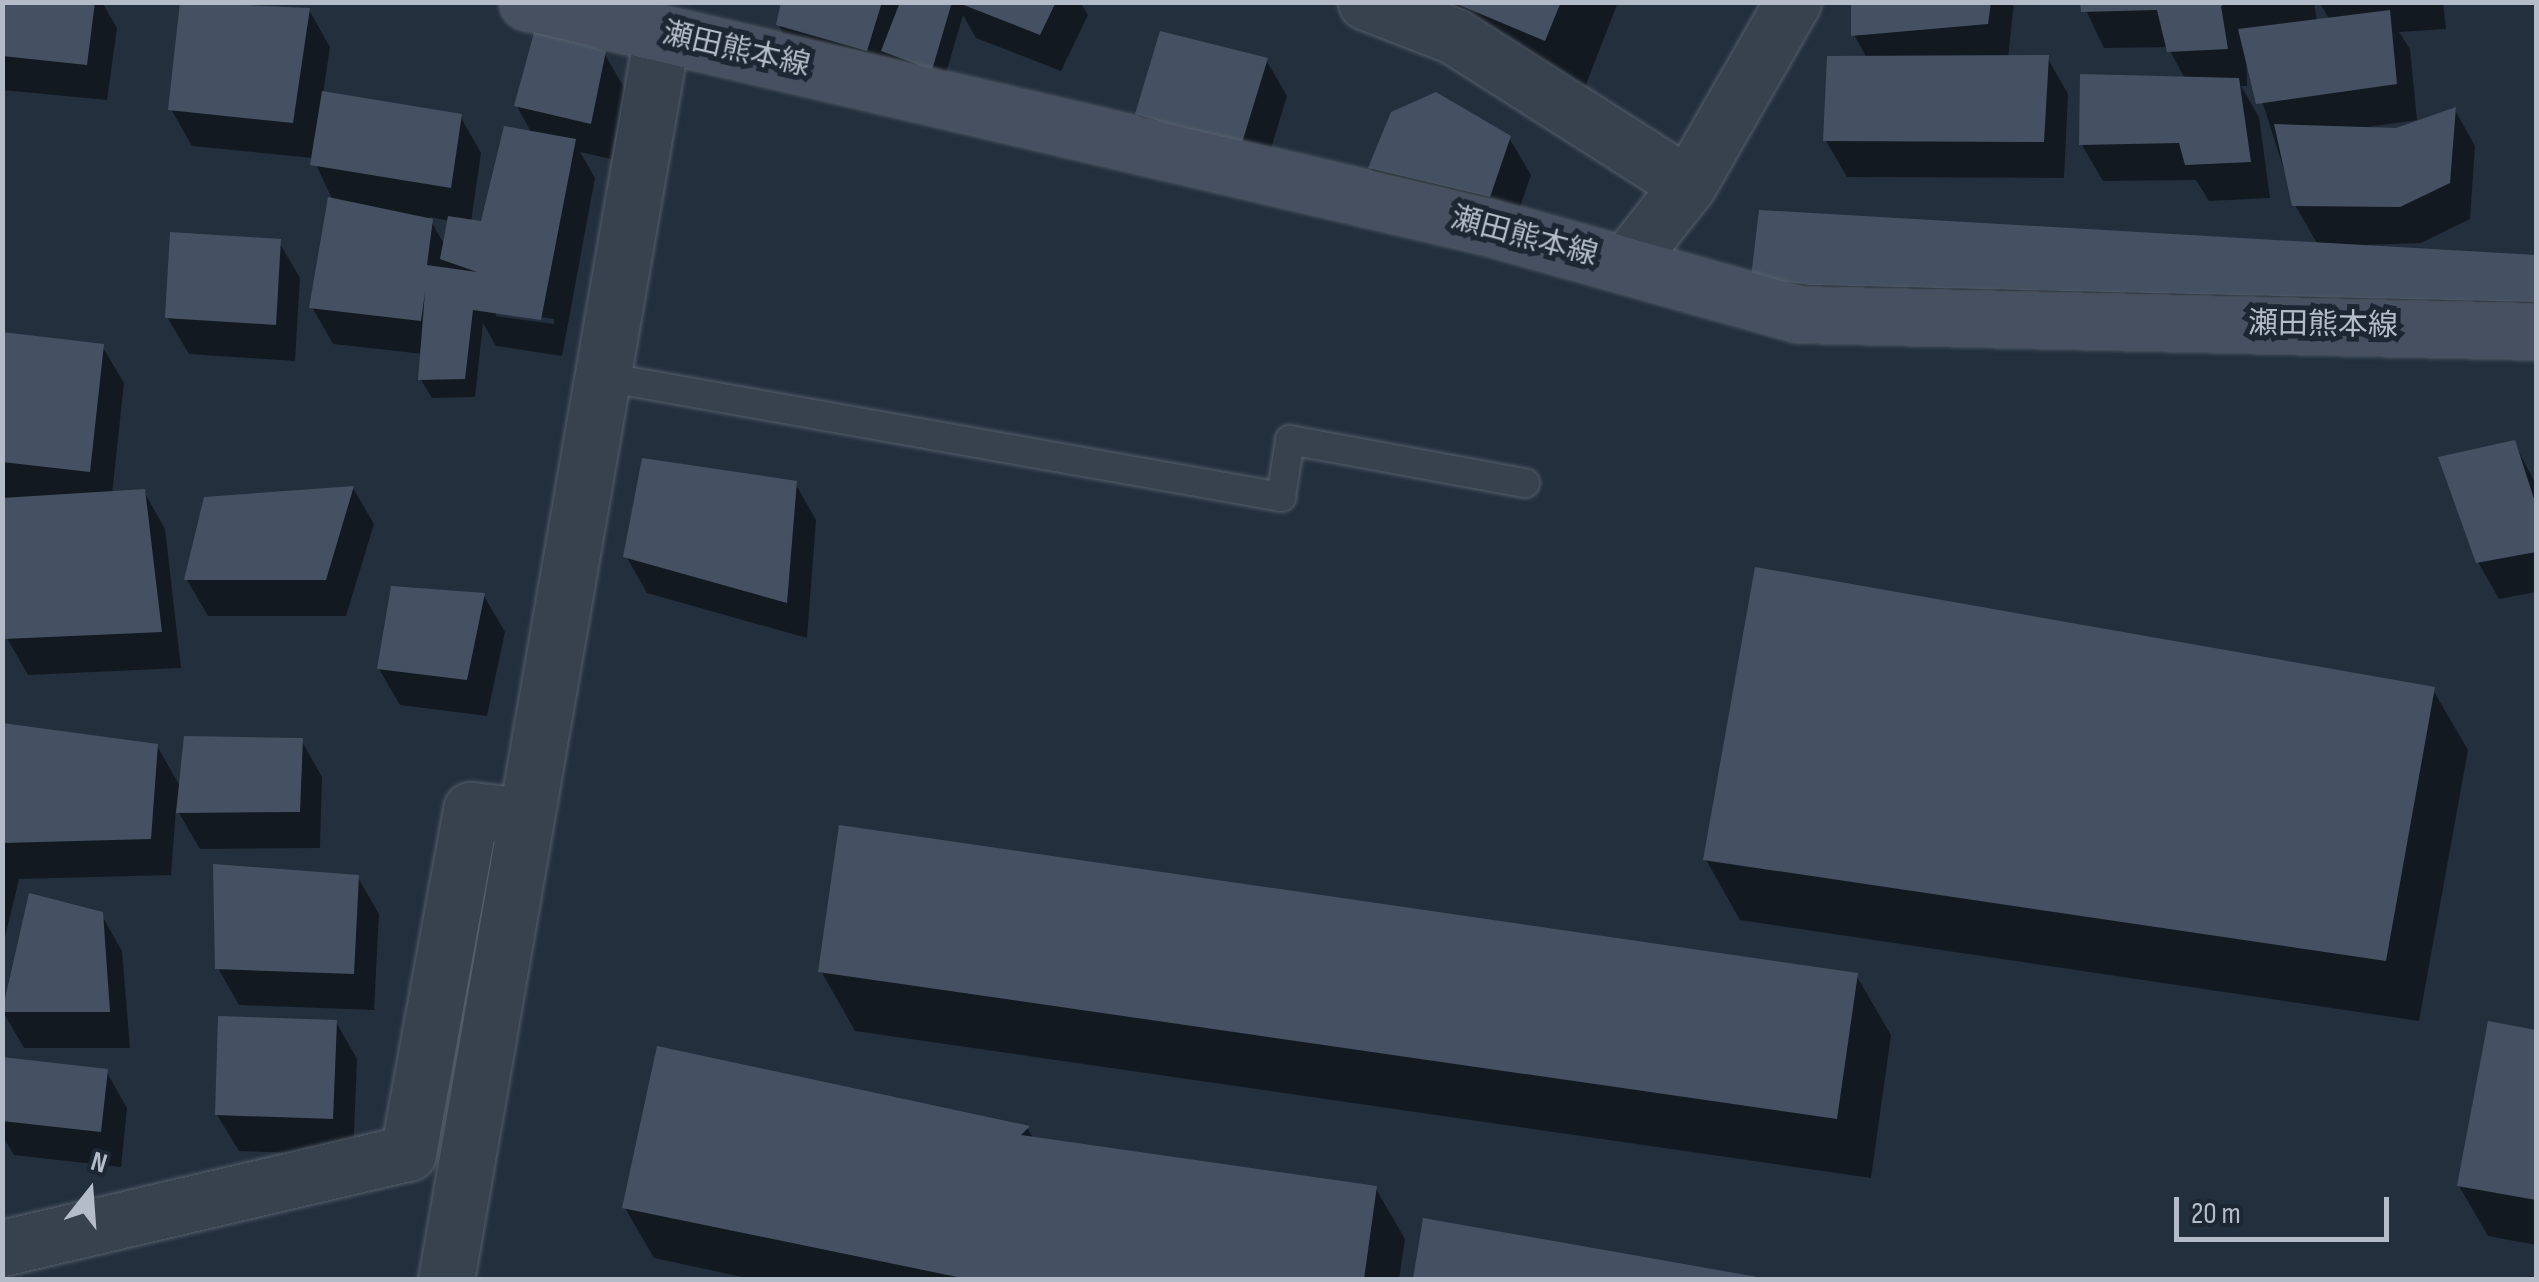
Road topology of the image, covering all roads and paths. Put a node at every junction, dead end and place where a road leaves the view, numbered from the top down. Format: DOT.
graph roads {
  1 [pos="528,2"];
  2 [pos="1366,2"];
  3 [pos="1793,2"];
  4 [pos="662,34"];
  5 [pos="1688,185"];
  6 [pos="1625,264"];
  7 [pos="2536,331"];
  8 [pos="604,377"];
  9 [pos="1524,483"];
  10 [pos="525,816"];
  11 [pos="2,1248"];
  12 [pos="446,1280"];
  1 -- 4 [label="main road, 瀬田熊本線"];
  2 -- 5 [label="street"];
  3 -- 5 [label="street"];
  4 -- 6 [label="main road, 瀬田熊本線"];
  4 -- 8 [label="street"];
  5 -- 6 [label="street"];
  6 -- 7 [label="main road, 瀬田熊本線"];
  8 -- 9 [label="lane"];
  8 -- 10 [label="street"];
  10 -- 11 [label="street"];
  10 -- 12 [label="street"];
}
